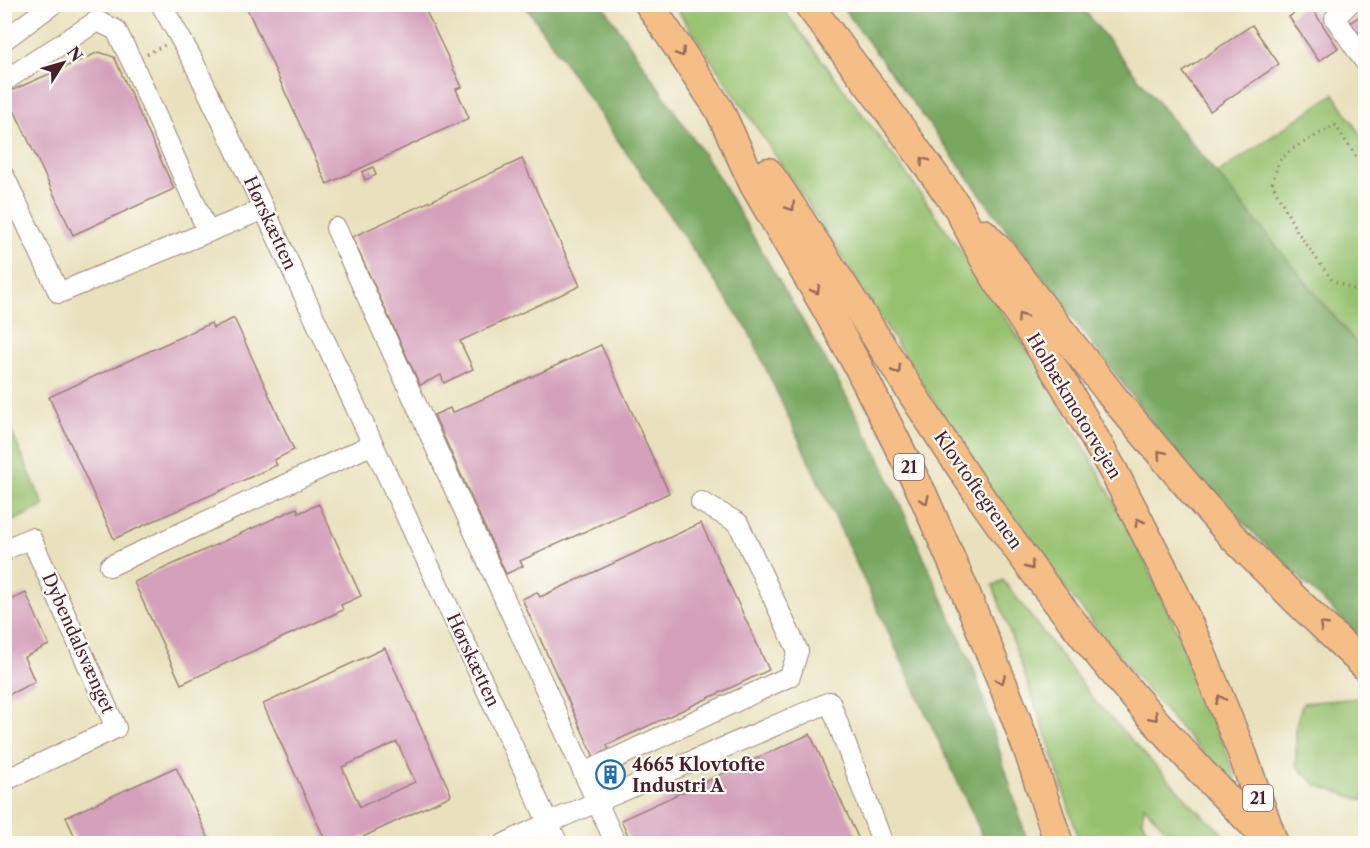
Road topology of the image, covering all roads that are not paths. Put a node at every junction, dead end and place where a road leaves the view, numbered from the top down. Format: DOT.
graph roads {
  1 [pos="53,4"];
  2 [pos="161,4"];
  3 [pos="649,4"];
  4 [pos="808,4"];
  5 [pos="1348,4"];
  6 [pos="4,40"];
  7 [pos="1365,63"];
  8 [pos="4,81"];
  9 [pos="719,109"];
  10 [pos="4,176"];
  11 [pos="958,208"];
  12 [pos="264,209"];
  13 [pos="336,228"];
  14 [pos="208,232"];
  15 [pos="373,444"];
  16 [pos="701,502"];
  17 [pos="4,550"];
  18 [pos="110,566"];
  19 [pos="1365,667"];
  20 [pos="584,773"];
  21 [pos="4,781"];
  22 [pos="598,802"];
  23 [pos="548,823"];
  24 [pos="504,843"];
  25 [pos="558,843"];
  26 [pos="616,843"];
  27 [pos="883,843"];
  28 [pos="1059,843"];
  29 [pos="1273,843"];
  1 -- 6 [label="street"];
  2 -- 12 [label="street, Hørskætten"];
  3 -- 9 [label="highway, 21, one-way"];
  11 -- 4 [label="highway, Holbækmotorvejen / 21, one-way"];
  5 -- 7 [label="street"];
  8 -- 14 [label="street"];
  9 -- 28 [label="highway, 21, one-way"];
  9 -- 29 [label="highway, Klovtoftegrenen, one-way"];
  10 -- 14 [label="street"];
  19 -- 11 [label="highway, one-way"];
  29 -- 11 [label="highway, Holbækmotorvejen / 21, one-way"];
  12 -- 14 [label="street"];
  12 -- 15 [label="street, Hørskætten"];
  13 -- 20 [label="street"];
  15 -- 18 [label="street"];
  15 -- 23 [label="street, Hørskætten"];
  16 -- 20 [label="street"];
  17 -- 21 [label="street, Dybendalsvænget"];
  20 -- 22 [label="street"];
  22 -- 23 [label="street"];
  22 -- 26 [label="street"];
  22 -- 27 [label="street"];
  23 -- 24 [label="street"];
  23 -- 25 [label="street, Hørskætten"];
}
